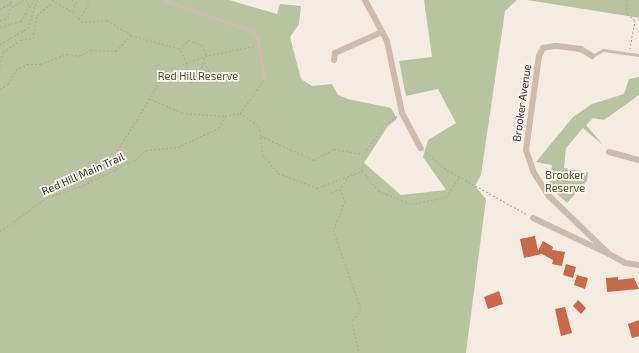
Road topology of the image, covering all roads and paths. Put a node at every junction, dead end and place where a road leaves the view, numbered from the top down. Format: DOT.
graph roads {
  1 [pos="12,0"];
  2 [pos="23,0"];
  3 [pos="26,0"];
  4 [pos="34,0"];
  5 [pos="37,0"];
  6 [pos="72,0"];
  7 [pos="77,0"];
  8 [pos="91,0"];
  9 [pos="164,0"];
  10 [pos="365,0"];
  11 [pos="627,0"];
  12 [pos="53,1"];
  13 [pos="12,2"];
  14 [pos="28,5"];
  15 [pos="75,7"];
  16 [pos="0,8"];
  17 [pos="12,8"];
  18 [pos="73,12"];
  19 [pos="35,14"];
  20 [pos="37,15"];
  21 [pos="79,19"];
  22 [pos="0,20"];
  23 [pos="0,27"];
  24 [pos="382,32"];
  25 [pos="131,35"];
  26 [pos="16,36"];
  27 [pos="19,42"];
  28 [pos="0,44"];
  29 [pos="259,45"];
  30 [pos="180,49"];
  31 [pos="333,54"];
  32 [pos="629,54"];
  33 [pos="639,55"];
  34 [pos="205,56"];
  35 [pos="592,56"];
  36 [pos="186,61"];
  37 [pos="204,61"];
  38 [pos="0,66"];
  39 [pos="264,76"];
  40 [pos="230,77"];
  41 [pos="0,89"];
  42 [pos="150,98"];
  43 [pos="240,113"];
  44 [pos="402,113"];
  45 [pos="225,116"];
  46 [pos="261,136"];
  47 [pos="421,148"];
  48 [pos="609,152"];
  49 [pos="363,154"];
  50 [pos="639,160"];
  51 [pos="362,171"];
  52 [pos="460,176"];
  53 [pos="347,179"];
  54 [pos="84,184"];
  55 [pos="340,189"];
  56 [pos="331,192"];
  57 [pos="533,218"];
  58 [pos="0,231"];
  59 [pos="609,254"];
  60 [pos="639,265"];
  61 [pos="359,353"];
  1 -- 13 [label="path"];
  2 -- 17 [label="path"];
  3 -- 14 [label="path"];
  4 -- 14 [label="path"];
  5 -- 19 [label="path"];
  6 -- 15 [label="path"];
  7 -- 15 [label="path"];
  8 -- 21 [label="path"];
  9 -- 29 [label="lane"];
  10 -- 24 [label="street"];
  11 -- 32 [label="path"];
  12 -- 18 [label="path"];
  12 -- 20 [label="path"];
  13 -- 16 [label="path"];
  13 -- 17 [label="path"];
  14 -- 23 [label="path"];
  15 -- 18 [label="path"];
  17 -- 22 [label="path"];
  18 -- 21 [label="path"];
  19 -- 20 [label="path"];
  19 -- 26 [label="path"];
  20 -- 27 [label="path"];
  21 -- 25 [label="path"];
  24 -- 31 [label="street"];
  24 -- 44 [label="street"];
  25 -- 30 [label="path"];
  25 -- 41 [label="path"];
  26 -- 27 [label="path"];
  26 -- 28 [label="path"];
  27 -- 38 [label="path"];
  29 -- 34 [label="path"];
  29 -- 39 [label="lane"];
  30 -- 34 [label="path"];
  30 -- 36 [label="path"];
  32 -- 33 [label="lane, Brooker Avenue"];
  32 -- 35 [label="lane, Brooker Avenue"];
  34 -- 36 [label="path"];
  34 -- 37 [label="path"];
  35 -- 59 [label="street, Brooker Avenue"];
  36 -- 37 [label="path"];
  36 -- 42 [label="path"];
  37 -- 40 [label="path"];
  39 -- 43 [label="path"];
  42 -- 45 [label="path"];
  42 -- 54 [label="path"];
  43 -- 45 [label="path"];
  43 -- 46 [label="path"];
  44 -- 47 [label="street"];
  44 -- 49 [label="path"];
  45 -- 54 [label="path, Red Hill Main Trail"];
  46 -- 49 [label="path"];
  46 -- 53 [label="path"];
  47 -- 52 [label="path"];
  48 -- 50 [label="street"];
  49 -- 51 [label="path"];
  51 -- 52 [label="path"];
  51 -- 53 [label="path"];
  52 -- 57 [label="path"];
  53 -- 55 [label="path"];
  54 -- 58 [label="path, Red Hill Main Trail"];
  55 -- 56 [label="path"];
  55 -- 61 [label="path"];
  57 -- 59 [label="street, Brooker Avenue"];
  59 -- 60 [label="street, Brooker Avenue"];
}
